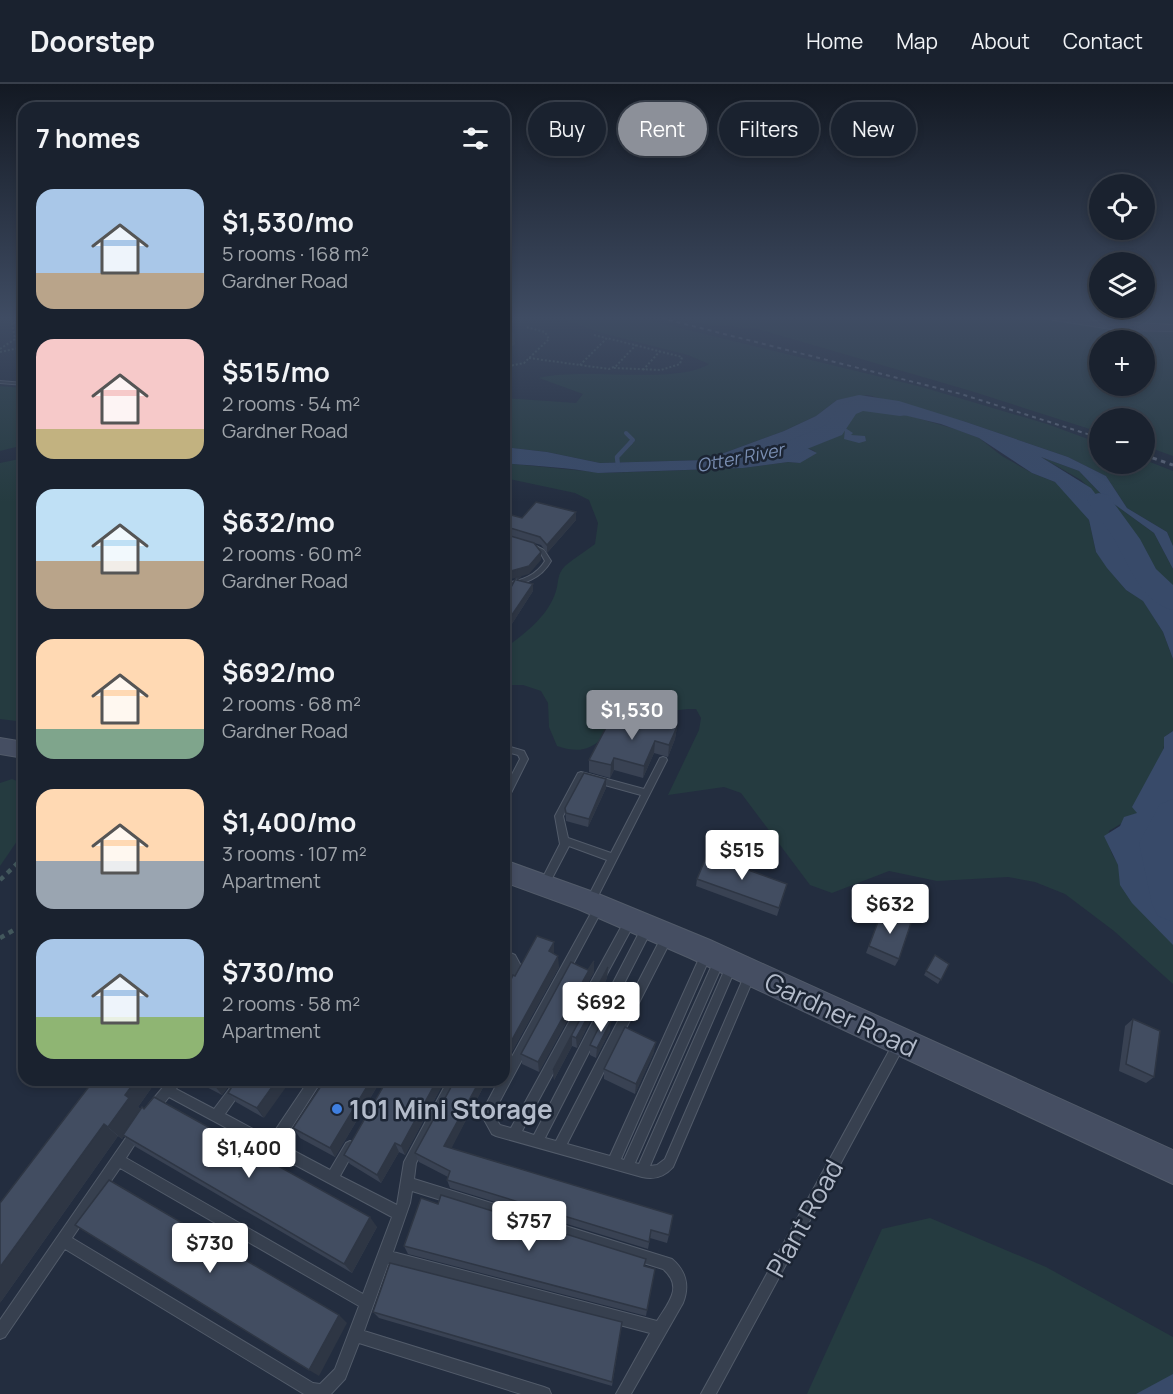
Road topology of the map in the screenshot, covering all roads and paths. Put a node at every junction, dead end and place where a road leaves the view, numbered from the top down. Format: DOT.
graph roads {
  1 [pos="0,382"];
  2 [pos="18,384"];
  3 [pos="523,543"];
  4 [pos="510,586"];
  5 [pos="0,746"];
  6 [pos="18,749"];
  7 [pos="510,750"];
  8 [pos="663,760"];
  9 [pos="510,787"];
  10 [pos="646,792"];
  11 [pos="564,840"];
  12 [pos="613,858"];
  13 [pos="18,864"];
  14 [pos="510,872"];
  15 [pos="0,880"];
  16 [pos="544,885"];
  17 [pos="594,904"];
  18 [pos="649,927"];
  19 [pos="18,928"];
  20 [pos="0,938"];
  21 [pos="510,958"];
  22 [pos="728,962"];
  23 [pos="510,978"];
  24 [pos="901,1041"];
  25 [pos="510,1069"];
  26 [pos="170,1086"];
  27 [pos="172,1086"];
  28 [pos="238,1086"];
  29 [pos="312,1086"];
  30 [pos="451,1086"];
  31 [pos="501,1086"];
  32 [pos="216,1116"];
  33 [pos="514,1134"];
  34 [pos="355,1139"];
  35 [pos="537,1141"];
  36 [pos="272,1146"];
  37 [pos="559,1147"];
  38 [pos="117,1160"];
  39 [pos="613,1163"];
  40 [pos="627,1167"];
  41 [pos="1173,1167"];
  42 [pos="642,1171"];
  43 [pos="332,1178"];
  44 [pos="408,1183"];
  45 [pos="400,1214"];
  46 [pos="63,1240"];
  47 [pos="384,1256"];
  48 [pos="366,1303"];
  49 [pos="660,1329"];
  50 [pos="0,1332"];
  51 [pos="355,1335"];
  52 [pos="544,1394"];
  53 [pos="624,1394"];
  54 [pos="708,1394"];
  1 -- 2 [label="lane"];
  3 -- 4 [label="lane"];
  5 -- 6 [label="main road"];
  7 -- 9 [label="lane"];
  8 -- 10 [label="lane"];
  10 -- 11 [label="lane"];
  10 -- 12 [label="lane"];
  11 -- 12 [label="lane"];
  11 -- 16 [label="lane"];
  12 -- 17 [label="lane"];
  13 -- 15 [label="path"];
  14 -- 16 [label="main road, Gardner Road"];
  16 -- 17 [label="main road, Gardner Road"];
  17 -- 18 [label="main road, Gardner Road"];
  17 -- 25 [label="lane"];
  18 -- 22 [label="main road, Gardner Road"];
  18 -- 33 [label="lane"];
  18 -- 35 [label="lane"];
  18 -- 37 [label="lane"];
  19 -- 20 [label="path"];
  21 -- 23 [label="lane"];
  22 -- 24 [label="main road, Gardner Road"];
  22 -- 39 [label="lane"];
  22 -- 40 [label="lane"];
  22 -- 42 [label="lane"];
  22 -- 42 [label="lane"];
  24 -- 41 [label="main road, Gardner Road"];
  24 -- 54 [label="lane, Plant Road"];
  26 -- 38 [label="lane"];
  27 -- 32 [label="lane"];
  28 -- 32 [label="lane"];
  29 -- 36 [label="lane"];
  30 -- 44 [label="lane"];
  31 -- 33 [label="lane"];
  32 -- 36 [label="lane"];
  33 -- 35 [label="lane"];
  34 -- 43 [label="lane"];
  35 -- 37 [label="lane"];
  36 -- 43 [label="lane"];
  37 -- 39 [label="lane"];
  38 -- 46 [label="lane"];
  38 -- 48 [label="lane"];
  39 -- 40 [label="lane"];
  40 -- 42 [label="lane"];
  43 -- 45 [label="lane"];
  44 -- 45 [label="lane"];
  44 -- 49 [label="lane"];
  45 -- 47 [label="lane"];
  46 -- 50 [label="lane"];
  46 -- 51 [label="lane"];
  47 -- 48 [label="lane"];
  47 -- 49 [label="lane"];
  48 -- 51 [label="lane"];
  49 -- 53 [label="lane"];
  51 -- 52 [label="lane"];
}
